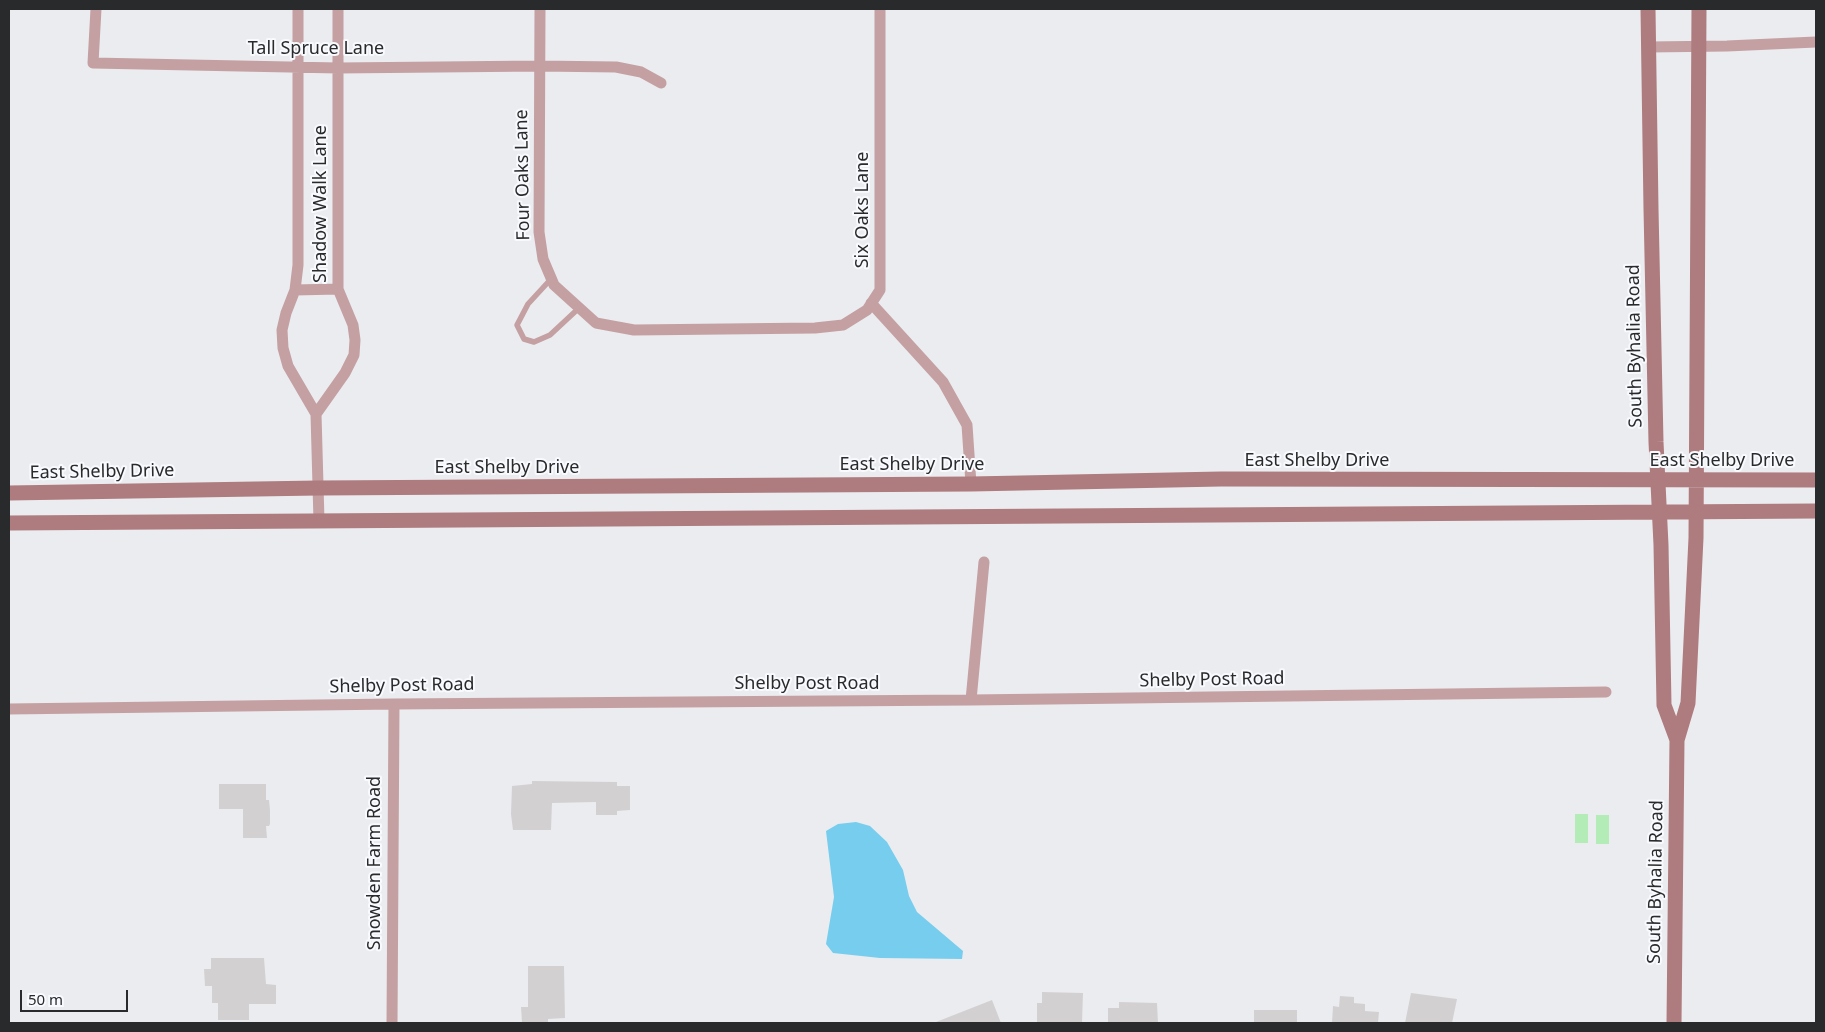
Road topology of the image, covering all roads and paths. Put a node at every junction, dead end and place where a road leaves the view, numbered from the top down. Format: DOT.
graph roads {
  1 [pos="96,9"];
  2 [pos="298,9"];
  3 [pos="338,9"];
  4 [pos="540,9"];
  5 [pos="880,9"];
  6 [pos="1648,9"];
  7 [pos="1699,9"];
  8 [pos="1816,42"];
  9 [pos="1700,46"];
  10 [pos="1649,47"];
  11 [pos="540,66"];
  12 [pos="298,67"];
  13 [pos="338,68"];
  14 [pos="661,83"];
  15 [pos="551,279"];
  16 [pos="338,289"];
  17 [pos="295,290"];
  18 [pos="872,303"];
  19 [pos="579,308"];
  20 [pos="316,414"];
  21 [pos="1658,480"];
  22 [pos="1696,480"];
  23 [pos="1816,480"];
  24 [pos="971,484"];
  25 [pos="318,488"];
  26 [pos="9,492"];
  27 [pos="1816,511"];
  28 [pos="1660,512"];
  29 [pos="1696,512"];
  30 [pos="319,520"];
  31 [pos="9,523"];
  32 [pos="984,562"];
  33 [pos="1606,692"];
  34 [pos="971,700"];
  35 [pos="394,704"];
  36 [pos="9,709"];
  37 [pos="1677,740"];
  38 [pos="392,1023"];
  39 [pos="1674,1023"];
  1 -- 12 [label="street, Tall Spruce Lane"];
  2 -- 12 [label="street, Shadow Walk Lane"];
  3 -- 13 [label="street, Shadow Walk Lane"];
  4 -- 11 [label="street, Four Oaks Lane"];
  5 -- 18 [label="street, Six Oaks Lane"];
  6 -- 10 [label="main road, South Byhalia Road"];
  7 -- 9 [label="main road, South Byhalia Road"];
  8 -- 9 [label="street"];
  9 -- 10 [label="street"];
  9 -- 22 [label="main road, South Byhalia Road"];
  10 -- 21 [label="main road, South Byhalia Road"];
  11 -- 13 [label="street, Tall Spruce Lane"];
  11 -- 14 [label="street, Tall Spruce Lane"];
  11 -- 15 [label="street, Four Oaks Lane"];
  12 -- 13 [label="street, Tall Spruce Lane"];
  12 -- 17 [label="street, Shadow Walk Lane"];
  13 -- 16 [label="street, Shadow Walk Lane"];
  15 -- 19 [label="street, Four Oaks Lane"];
  15 -- 19 [label="lane"];
  16 -- 17 [label="street"];
  16 -- 20 [label="street, Shadow Walk Lane"];
  17 -- 20 [label="street, Shadow Walk Lane"];
  18 -- 19 [label="street, Four Oaks Lane"];
  18 -- 24 [label="street"];
  20 -- 25 [label="street, Shadow Walk Lane"];
  21 -- 22 [label="main road, East Shelby Drive"];
  21 -- 24 [label="main road, East Shelby Drive"];
  21 -- 28 [label="main road, South Byhalia Road"];
  22 -- 23 [label="main road, East Shelby Drive"];
  22 -- 29 [label="main road, South Byhalia Road"];
  24 -- 25 [label="main road, East Shelby Drive"];
  25 -- 26 [label="main road, East Shelby Drive"];
  25 -- 30 [label="street, Shadow Walk Lane"];
  27 -- 29 [label="main road"];
  28 -- 29 [label="main road"];
  28 -- 30 [label="main road"];
  28 -- 37 [label="main road, South Byhalia Road"];
  29 -- 37 [label="main road, South Byhalia Road"];
  30 -- 31 [label="main road"];
  32 -- 34 [label="street"];
  33 -- 34 [label="street, Shelby Post Road"];
  34 -- 35 [label="street, Shelby Post Road"];
  35 -- 36 [label="street, Shelby Post Road"];
  35 -- 38 [label="street, Snowden Farm Road"];
  37 -- 39 [label="main road, South Byhalia Road"];
}
